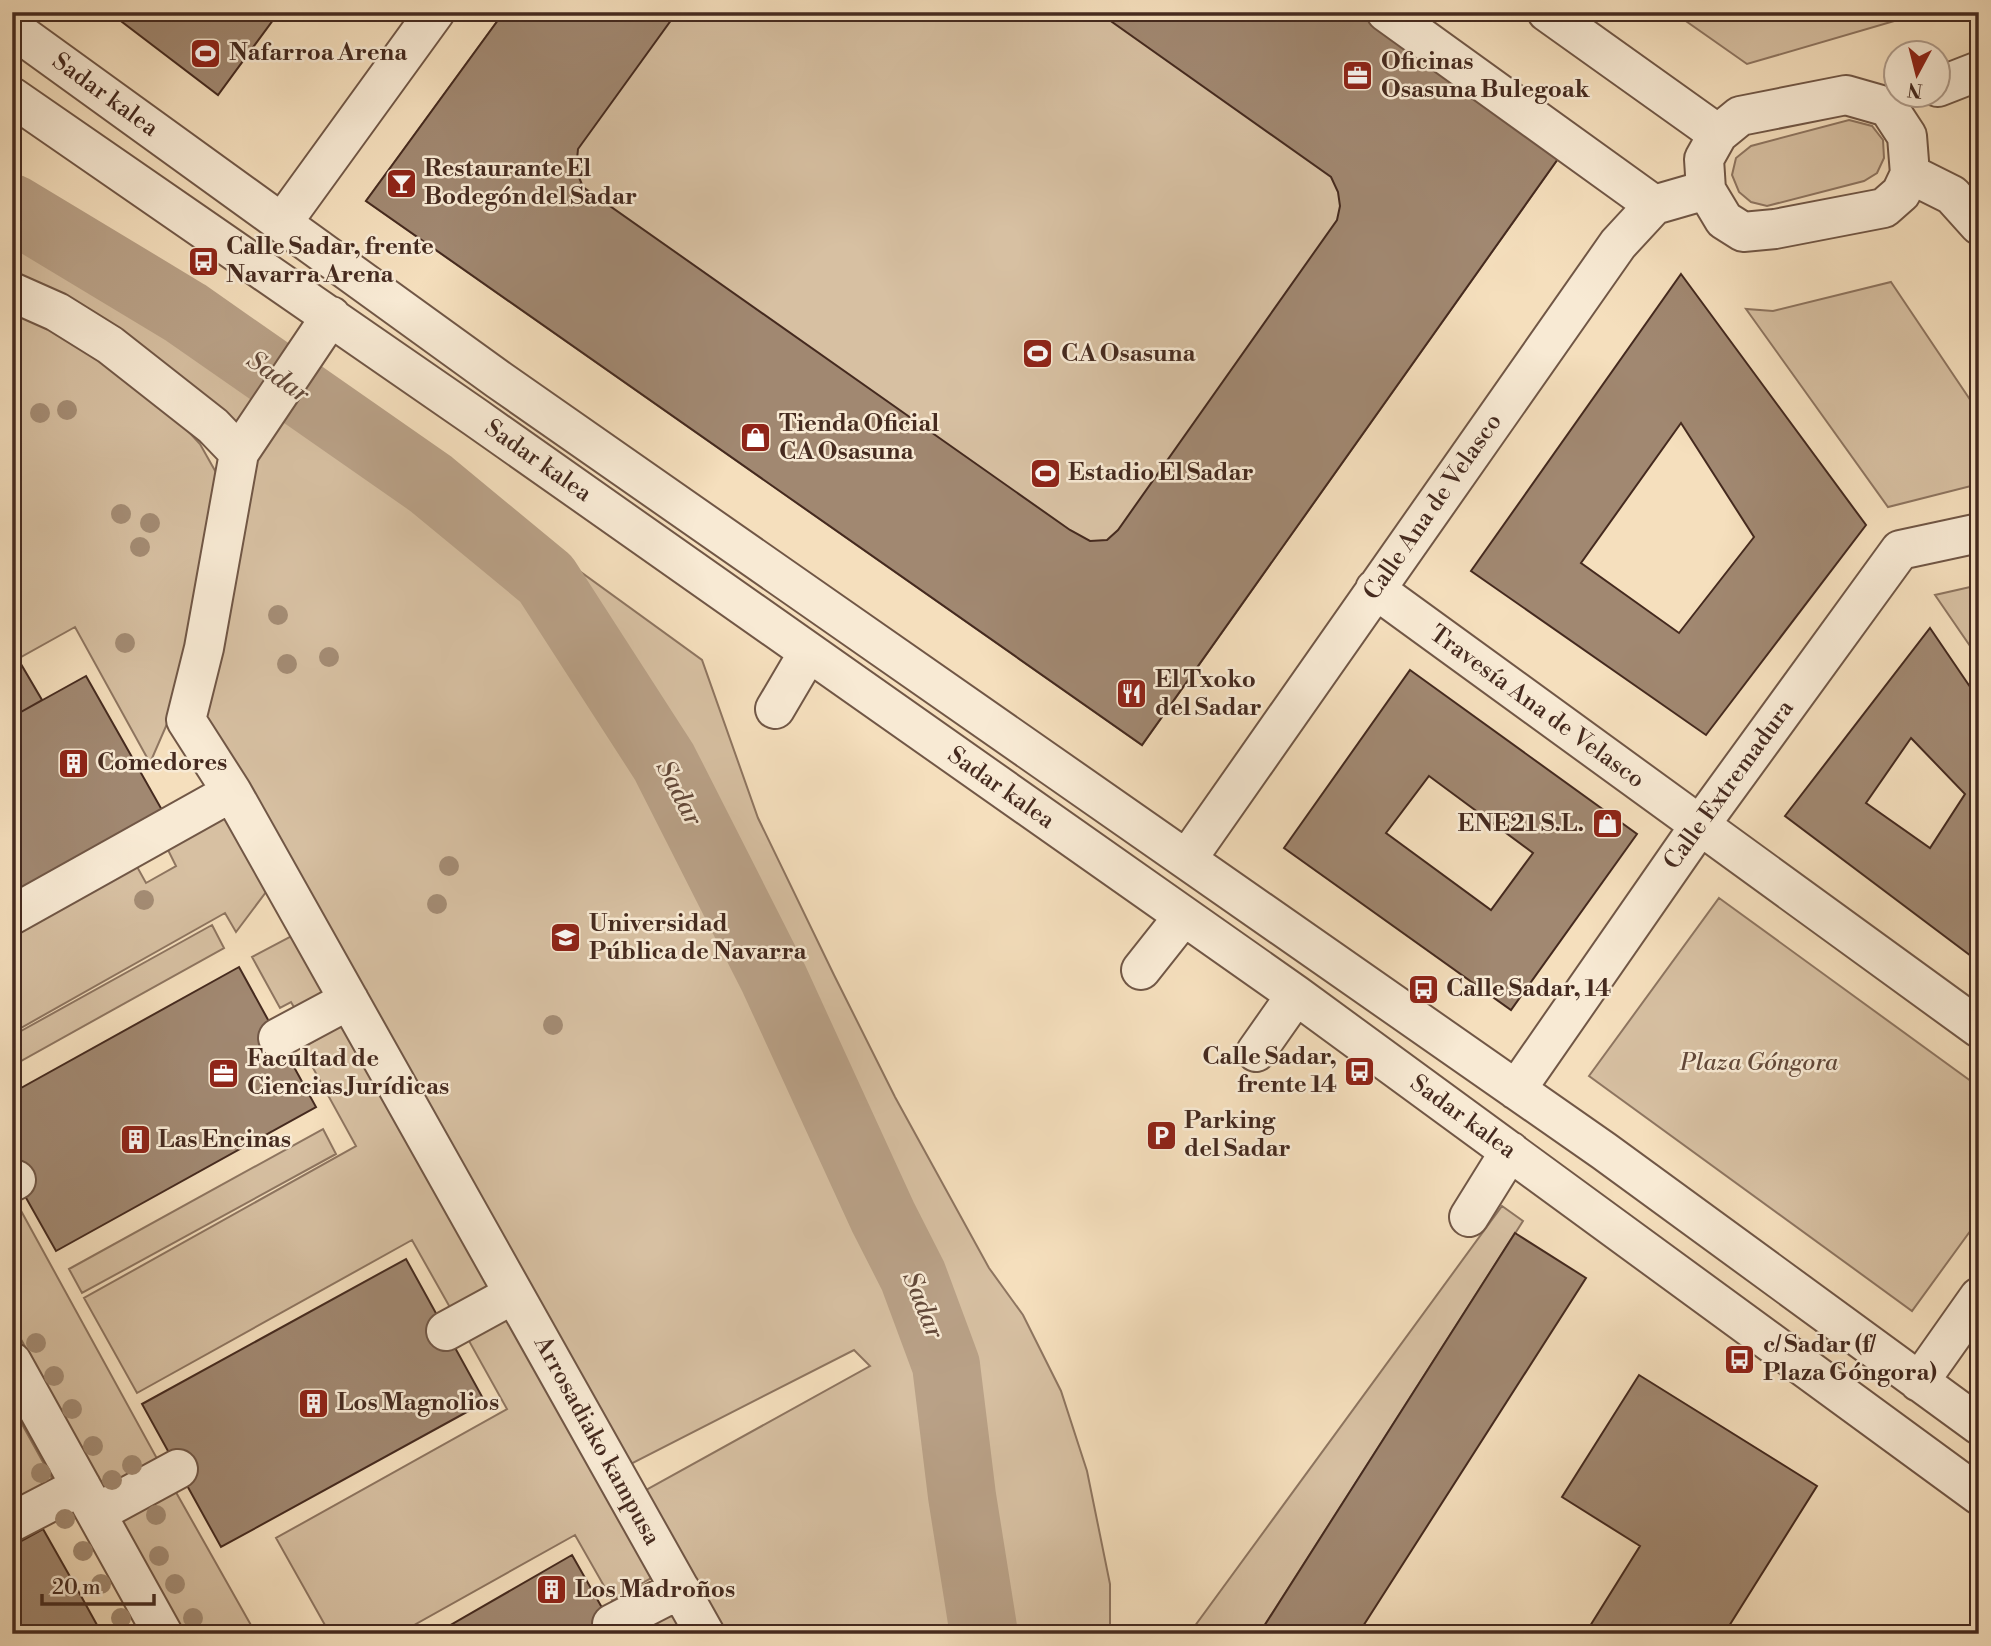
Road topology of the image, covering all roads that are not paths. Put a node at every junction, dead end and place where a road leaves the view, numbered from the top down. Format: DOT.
graph roads {
  1 [pos="435,12"];
  2 [pos="1386,12"];
  3 [pos="1547,12"];
  4 [pos="12,28"];
  5 [pos="1979,71"];
  6 [pos="1952,82"];
  7 [pos="12,97"];
  8 [pos="1882,99"];
  9 [pos="1905,108"];
  10 [pos="1718,134"];
  11 [pos="1910,174"];
  12 [pos="1706,190"];
  13 [pos="1654,205"];
  14 [pos="282,223"];
  15 [pos="1979,225"];
  16 [pos="12,292"];
  17 [pos="331,316"];
  18 [pos="239,453"];
  19 [pos="1979,533"];
  20 [pos="1375,589"];
  21 [pos="808,653"];
  22 [pos="775,709"];
  23 [pos="232,792"];
  24 [pos="1700,825"];
  25 [pos="1187,859"];
  26 [pos="12,915"];
  27 [pos="1183,917"];
  28 [pos="1141,970"];
  29 [pos="1296,995"];
  30 [pos="349,1000"];
  31 [pos="1979,1028"];
  32 [pos="278,1038"];
  33 [pos="1256,1052"];
  34 [pos="1516,1090"];
  35 [pos="1510,1151"];
  36 [pos="1469,1217"];
  37 [pos="514,1294"];
  38 [pos="1979,1297"];
  39 [pos="446,1331"];
  40 [pos="12,1362"];
  41 [pos="1919,1382"];
  42 [pos="1979,1425"];
  43 [pos="178,1469"];
  44 [pos="1979,1495"];
  45 [pos="89,1500"];
  46 [pos="12,1522"];
  47 [pos="680,1589"];
  48 [pos="612,1624"];
  49 [pos="163,1634"];
  50 [pos="705,1634"];
  1 -- 14 [label="street"];
  2 -- 13 [label="street"];
  3 -- 10 [label="street"];
  4 -- 14 [label="street, Sadar kalea"];
  5 -- 6 [label="street"];
  7 -- 17 [label="street, Sadar kalea"];
  8 -- 10 [label="street"];
  9 -- 11 [label="street"];
  10 -- 12 [label="street"];
  11 -- 12 [label="street"];
  11 -- 15 [label="street"];
  12 -- 13 [label="street"];
  13 -- 20 [label="street, Calle Ana de Velasco"];
  14 -- 25 [label="street, Sadar kalea"];
  16 -- 18 [label="street"];
  17 -- 18 [label="street"];
  17 -- 21 [label="street, Sadar kalea"];
  18 -- 23 [label="street, Arrosadiako kampusa"];
  19 -- 24 [label="street, Calle Extremadura"];
  20 -- 24 [label="street, Travesía Ana de Velasco"];
  20 -- 25 [label="street, Calle Ana de Velasco"];
  21 -- 22 [label="street"];
  21 -- 27 [label="street, Sadar kalea"];
  23 -- 26 [label="street"];
  23 -- 30 [label="street, Arrosadiako kampusa"];
  24 -- 31 [label="street"];
  24 -- 34 [label="street, Calle Extremadura"];
  25 -- 34 [label="street, Sadar kalea"];
  27 -- 28 [label="street"];
  27 -- 29 [label="street, Sadar kalea"];
  29 -- 33 [label="street"];
  29 -- 35 [label="street, Sadar kalea"];
  30 -- 32 [label="street"];
  30 -- 37 [label="street, Arrosadiako kampusa"];
  34 -- 41 [label="street, Sadar kalea"];
  35 -- 36 [label="street"];
  35 -- 44 [label="street, Sadar kalea"];
  37 -- 39 [label="street"];
  37 -- 47 [label="street, Arrosadiako kampusa"];
  38 -- 41 [label="street"];
  40 -- 45 [label="street"];
  41 -- 42 [label="street, Sadar kalea"];
  43 -- 45 [label="street"];
  45 -- 46 [label="street"];
  45 -- 49 [label="street"];
  47 -- 48 [label="street"];
  47 -- 50 [label="street, Arrosadiako kampusa"];
}
